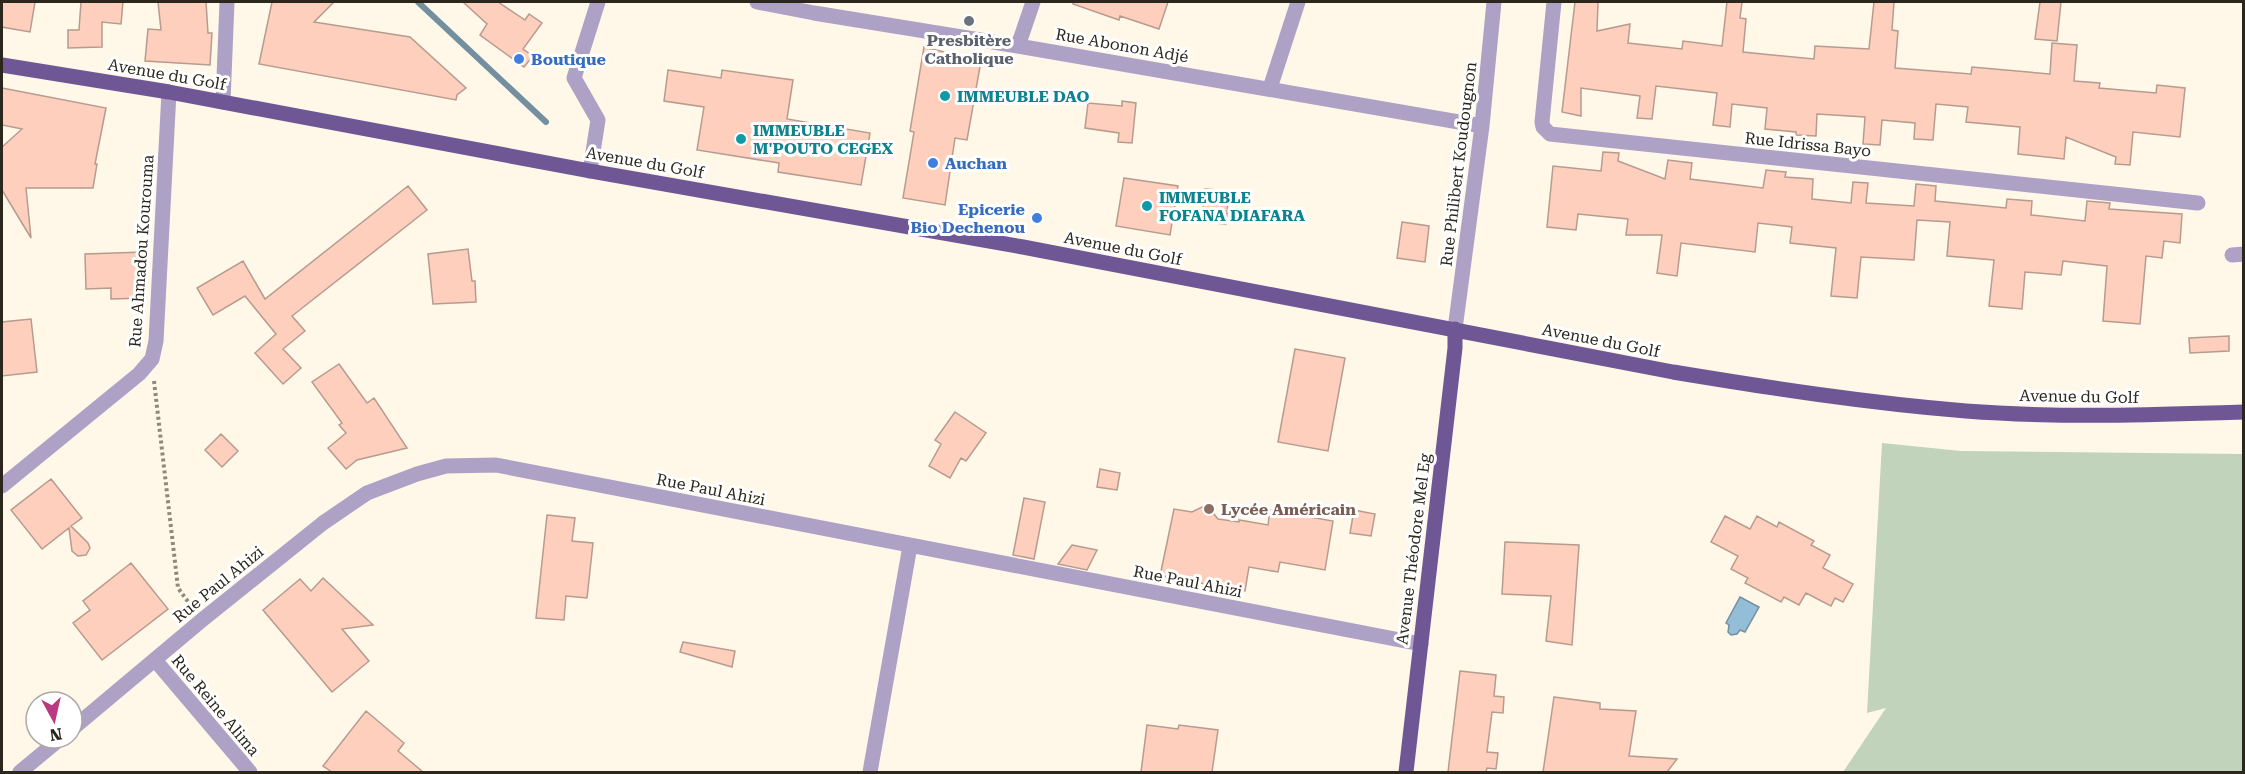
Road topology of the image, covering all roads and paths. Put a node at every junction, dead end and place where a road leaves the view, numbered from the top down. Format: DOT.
graph roads {
  1 [pos="227,2"];
  2 [pos="598,2"];
  3 [pos="757,2"];
  4 [pos="1033,2"];
  5 [pos="1298,2"];
  6 [pos="1494,2"];
  7 [pos="1554,2"];
  8 [pos="816,7"];
  9 [pos="1018,46"];
  10 [pos="2,65"];
  11 [pos="1270,88"];
  12 [pos="169,92"];
  13 [pos="223,102"];
  14 [pos="1482,126"];
  15 [pos="590,171"];
  16 [pos="2198,203"];
  17 [pos="1455,329"];
  18 [pos="152,359"];
  19 [pos="2244,412"];
  20 [pos="2,486"];
  21 [pos="910,546"];
  22 [pos="202,620"];
  23 [pos="1421,644"];
  24 [pos="155,660"];
  25 [pos="84,719"];
  26 [pos="47,750"];
  27 [pos="20,772"];
  28 [pos="250,772"];
  29 [pos="870,772"];
  30 [pos="1406,772"];
  1 -- 13 [label="street"];
  2 -- 15 [label="street"];
  3 -- 8 [label="street, Rue Abonon Adjé"];
  4 -- 9 [label="street"];
  5 -- 11 [label="street"];
  6 -- 14 [label="street, Rue Philibert Koudougnon"];
  7 -- 16 [label="street, Rue Idrissa Bayo"];
  8 -- 9 [label="street, Rue Abonon Adjé"];
  9 -- 11 [label="street, Rue Abonon Adjé"];
  10 -- 12 [label="main road, Avenue du Golf"];
  11 -- 14 [label="street, Rue Abonon Adjé"];
  12 -- 13 [label="main road, Avenue du Golf"];
  12 -- 18 [label="street, Rue Ahmadou Kourouma"];
  13 -- 15 [label="main road, Avenue du Golf"];
  14 -- 17 [label="street, Rue Philibert Koudougnon"];
  15 -- 17 [label="main road, Avenue du Golf"];
  17 -- 19 [label="main road, Avenue du Golf"];
  17 -- 23 [label="main road, Avenue Théodore Mel Eg"];
  18 -- 20 [label="street, Rue Ahmadou Kourouma"];
  18 -- 22 [label="path"];
  21 -- 22 [label="street, Rue Paul Ahizi"];
  21 -- 23 [label="street, Rue Paul Ahizi"];
  21 -- 29 [label="street"];
  22 -- 24 [label="street, Rue Paul Ahizi"];
  23 -- 30 [label="main road, Avenue Théodore Mel Eg"];
  24 -- 25 [label="street, Rue Paul Ahizi"];
  24 -- 28 [label="street, Rue Reine Alima"];
  26 -- 27 [label="street"];
}
